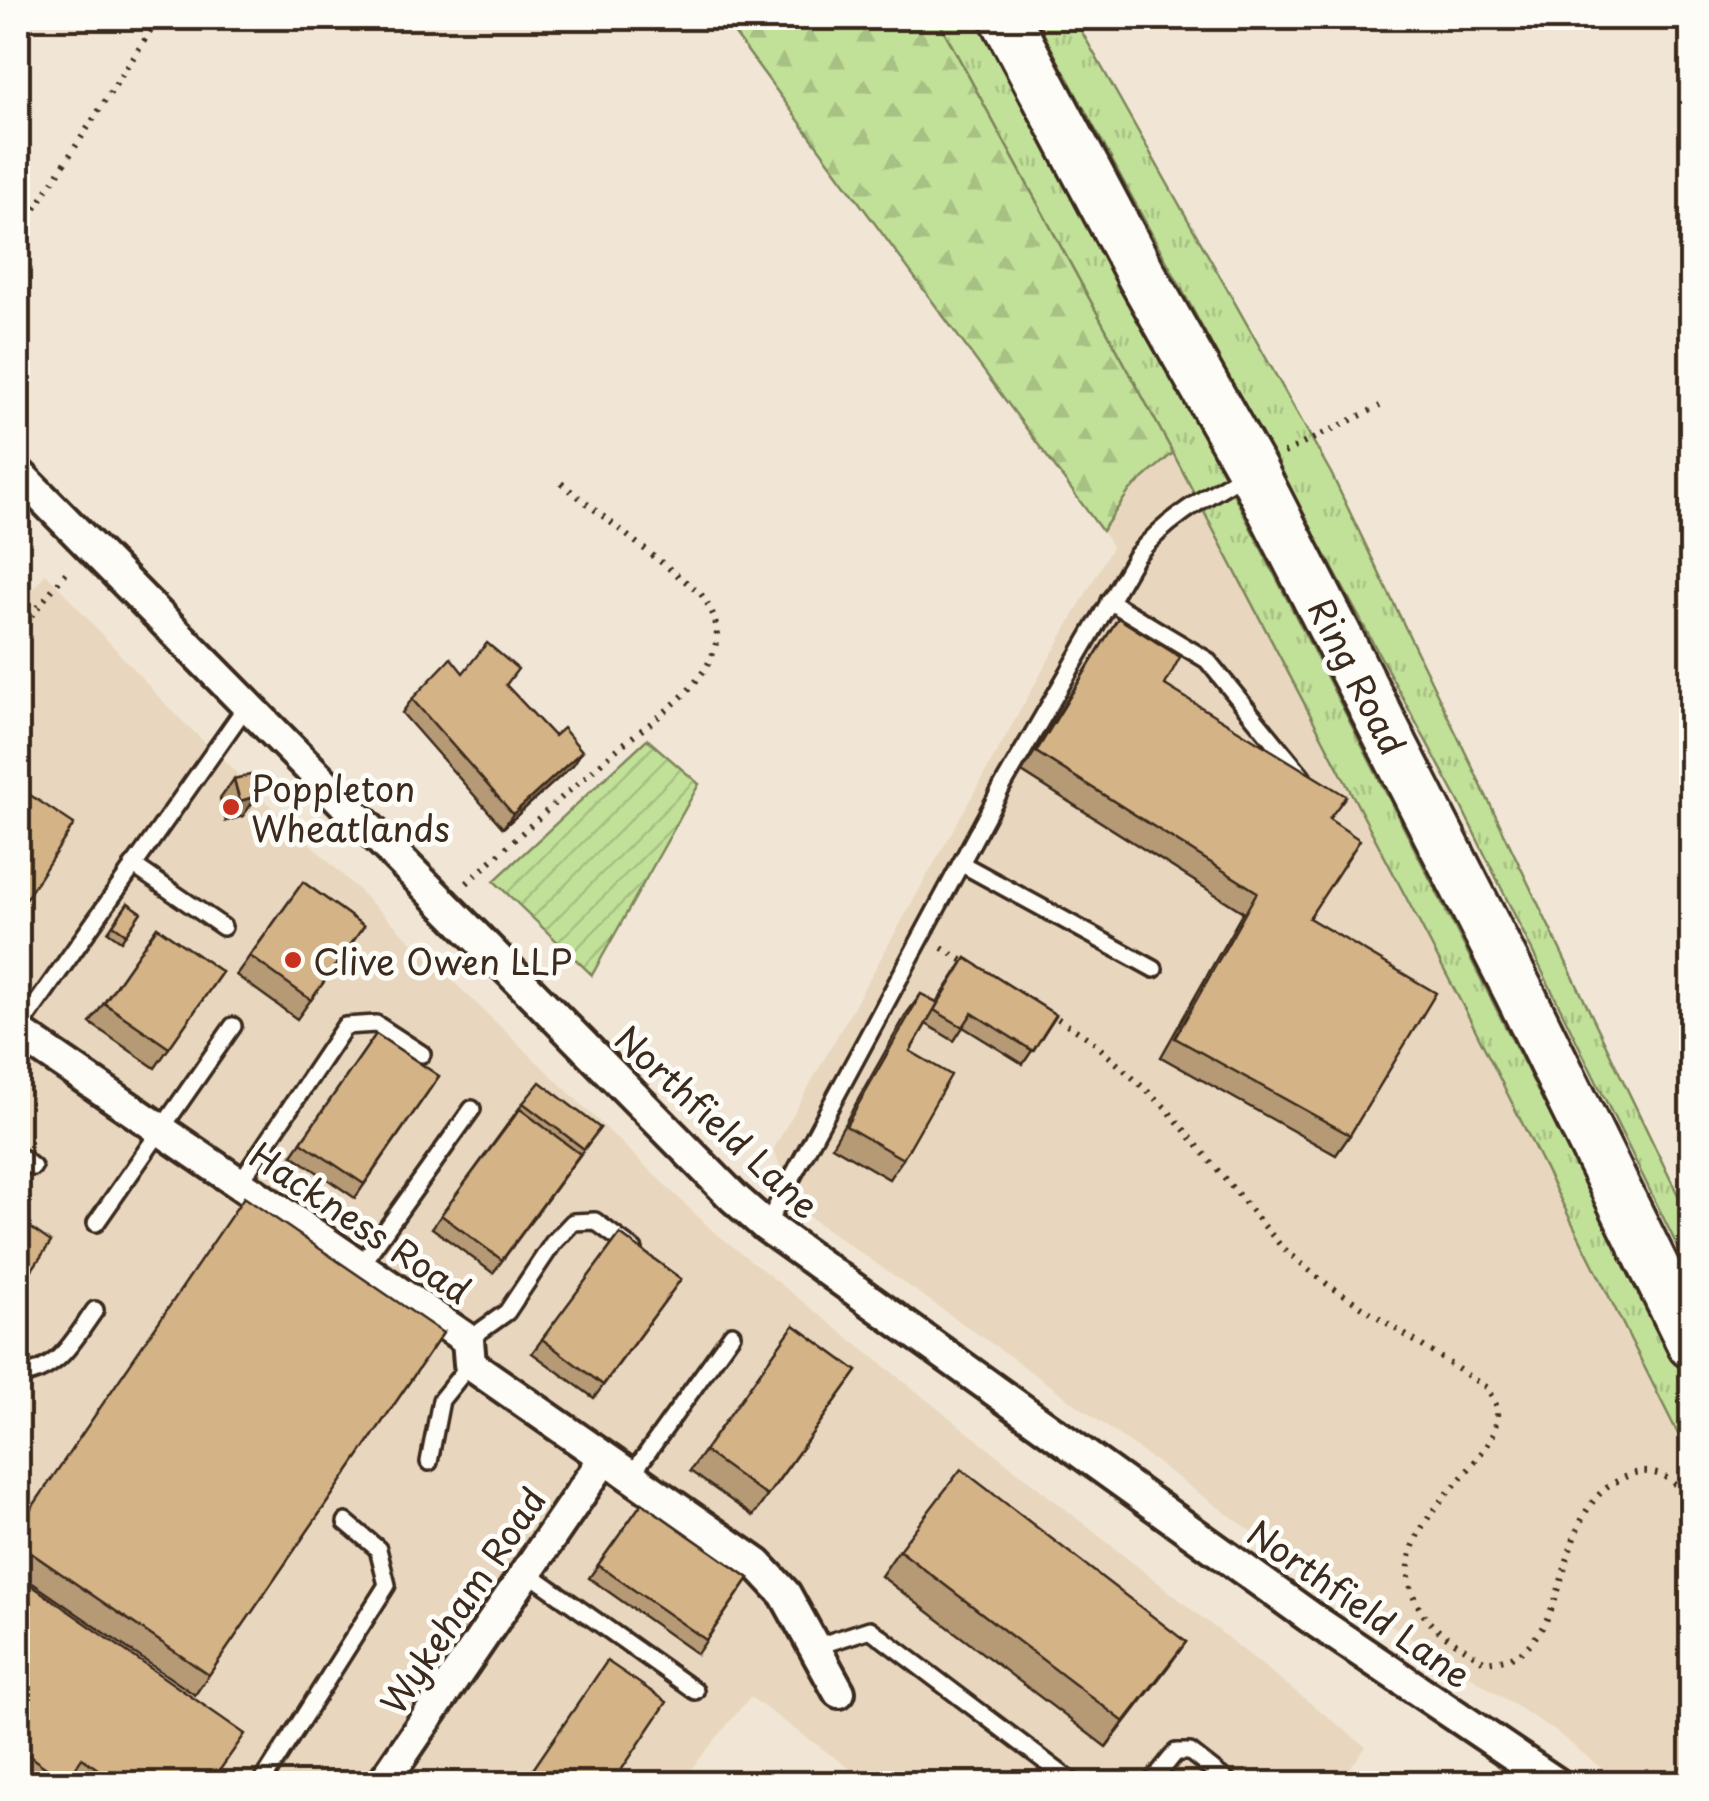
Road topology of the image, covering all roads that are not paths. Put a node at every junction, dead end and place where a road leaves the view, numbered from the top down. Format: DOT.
graph roads {
  1 [pos="1005,18"];
  2 [pos="1252,470"];
  3 [pos="18,473"];
  4 [pos="1109,601"];
  5 [pos="247,705"];
  6 [pos="1317,794"];
  7 [pos="962,864"];
  8 [pos="133,865"];
  9 [pos="224,927"];
  10 [pos="1154,970"];
  11 [pos="233,1026"];
  12 [pos="18,1031"];
  13 [pos="422,1054"];
  14 [pos="472,1109"];
  15 [pos="162,1130"];
  16 [pos="18,1156"];
  17 [pos="34,1166"];
  18 [pos="240,1184"];
  19 [pos="96,1223"];
  20 [pos="766,1226"];
  21 [pos="638,1252"];
  22 [pos="360,1266"];
  23 [pos="96,1310"];
  24 [pos="732,1334"];
  25 [pos="1692,1344"];
  26 [pos="469,1352"];
  27 [pos="18,1376"];
  28 [pos="604,1459"];
  29 [pos="429,1462"];
  30 [pos="630,1477"];
  31 [pos="346,1522"];
  32 [pos="527,1572"];
  33 [pos="815,1647"];
  34 [pos="695,1691"];
  35 [pos="840,1692"];
  36 [pos="261,1784"];
  37 [pos="382,1784"];
  38 [pos="1074,1784"];
  39 [pos="1150,1784"];
  40 [pos="1230,1784"];
  41 [pos="1557,1784"];
  1 -- 2 [label="highway, Ring Road"];
  2 -- 4 [label="lane"];
  2 -- 25 [label="highway, Ring Road"];
  3 -- 5 [label="street, Northfield Lane"];
  4 -- 6 [label="lane"];
  4 -- 7 [label="lane"];
  5 -- 8 [label="lane"];
  5 -- 20 [label="street, Northfield Lane"];
  7 -- 10 [label="lane"];
  7 -- 20 [label="lane"];
  8 -- 9 [label="lane"];
  8 -- 12 [label="lane"];
  11 -- 15 [label="lane"];
  12 -- 15 [label="street, Hackness Road"];
  13 -- 18 [label="lane"];
  14 -- 22 [label="lane"];
  15 -- 18 [label="street, Hackness Road"];
  15 -- 19 [label="lane"];
  16 -- 17 [label="lane"];
  18 -- 22 [label="street, Hackness Road"];
  20 -- 41 [label="street, Northfield Lane"];
  21 -- 26 [label="lane"];
  22 -- 26 [label="street, Hackness Road"];
  23 -- 27 [label="lane"];
  24 -- 30 [label="lane"];
  26 -- 28 [label="street, Hackness Road"];
  26 -- 29 [label="lane"];
  28 -- 30 [label="street, Hackness Road"];
  28 -- 32 [label="street, Wykeham Road"];
  30 -- 33 [label="street, Hackness Road"];
  31 -- 36 [label="lane"];
  32 -- 34 [label="lane"];
  32 -- 37 [label="street, Wykeham Road"];
  33 -- 35 [label="street, Hackness Road"];
  33 -- 38 [label="lane"];
  39 -- 40 [label="lane"];
}
